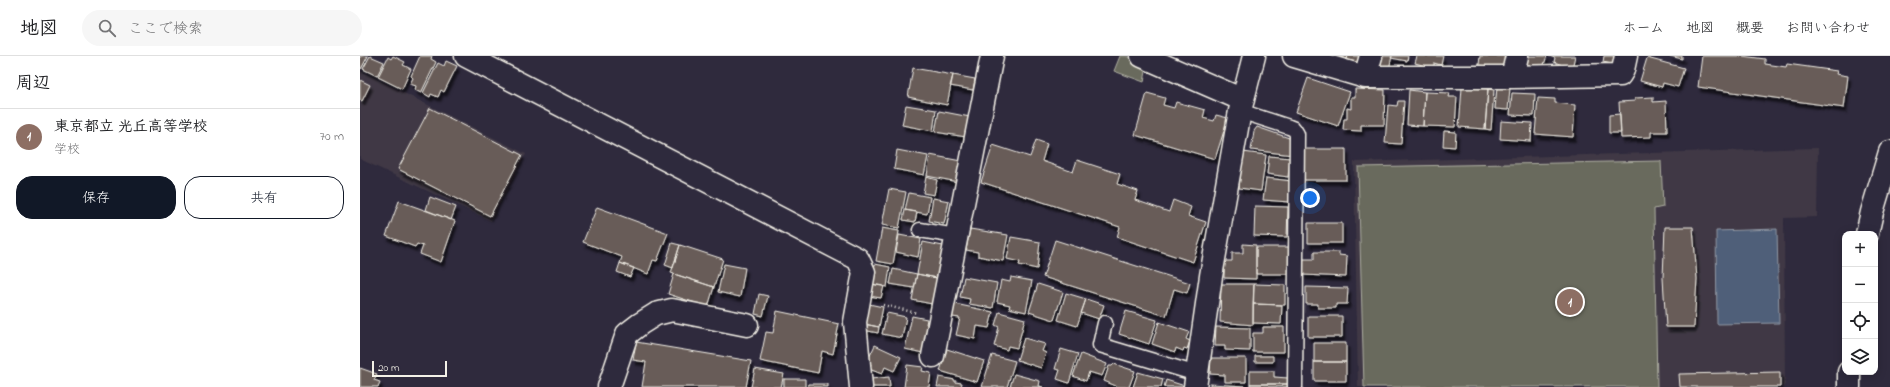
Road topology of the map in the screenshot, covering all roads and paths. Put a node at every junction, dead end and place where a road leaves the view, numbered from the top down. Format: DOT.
graph roads {
  1 [pos="466,56"];
  2 [pos="992,56"];
  3 [pos="1142,56"];
  4 [pos="1254,56"];
  5 [pos="1294,56"];
  6 [pos="1371,56"];
  7 [pos="1518,56"];
  8 [pos="1626,56"];
  9 [pos="1365,77"];
  10 [pos="1512,77"];
  11 [pos="1242,105"];
  12 [pos="1890,152"];
  13 [pos="920,230"];
  14 [pos="1868,231"];
  15 [pos="956,236"];
  16 [pos="859,299"];
  17 [pos="940,318"];
  18 [pos="1105,323"];
  19 [pos="747,325"];
  20 [pos="933,356"];
  21 [pos="1849,375"];
  22 [pos="1196,381"];
  23 [pos="609,387"];
  24 [pos="861,387"];
  25 [pos="1295,387"];
  26 [pos="1849,387"];
  1 -- 16 [label="street"];
  2 -- 15 [label="street"];
  3 -- 11 [label="street"];
  4 -- 11 [label="street"];
  5 -- 9 [label="street"];
  6 -- 9 [label="street"];
  7 -- 10 [label="street"];
  8 -- 10 [label="street"];
  9 -- 10 [label="street"];
  11 -- 22 [label="street"];
  11 -- 25 [label="lane"];
  12 -- 14 [label="street"];
  13 -- 15 [label="lane"];
  15 -- 17 [label="street"];
  16 -- 17 [label="path"];
  16 -- 24 [label="street"];
  17 -- 20 [label="street"];
  18 -- 22 [label="lane"];
  19 -- 23 [label="street"];
  21 -- 26 [label="street"];
}
